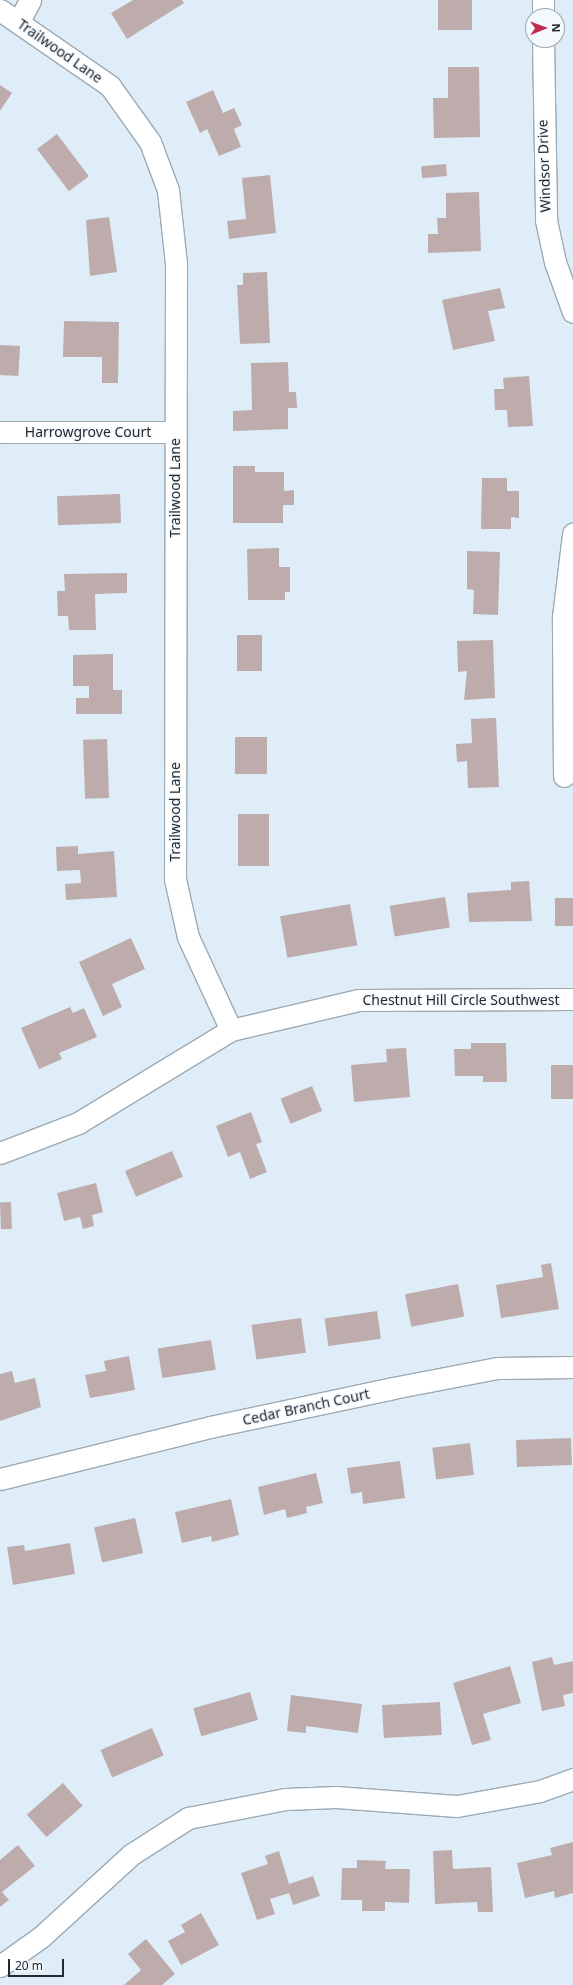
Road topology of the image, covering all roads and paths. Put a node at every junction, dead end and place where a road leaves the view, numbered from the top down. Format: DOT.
graph roads {
  1 [pos="30,0"];
  2 [pos="0,10"];
  3 [pos="19,21"];
  4 [pos="543,48"];
  5 [pos="573,312"];
  6 [pos="0,432"];
  7 [pos="175,432"];
  8 [pos="573,534"];
  9 [pos="564,776"];
  10 [pos="573,999"];
  11 [pos="231,1030"];
  12 [pos="0,1153"];
  13 [pos="573,1367"];
  14 [pos="0,1479"];
  15 [pos="573,1779"];
  16 [pos="0,1966"];
  1 -- 3 [label="street"];
  2 -- 3 [label="street, Trailwood Lane"];
  3 -- 7 [label="street, Trailwood Lane"];
  4 -- 5 [label="street, Windsor Drive"];
  6 -- 7 [label="street, Harrowgrove Court"];
  7 -- 11 [label="street, Trailwood Lane"];
  8 -- 9 [label="street"];
  10 -- 11 [label="street, Chestnut Hill Circle Southwest"];
  11 -- 12 [label="street, Chestnut Hill Circle Southwest"];
  13 -- 14 [label="street, Cedar Branch Court"];
  15 -- 16 [label="street"];
}
